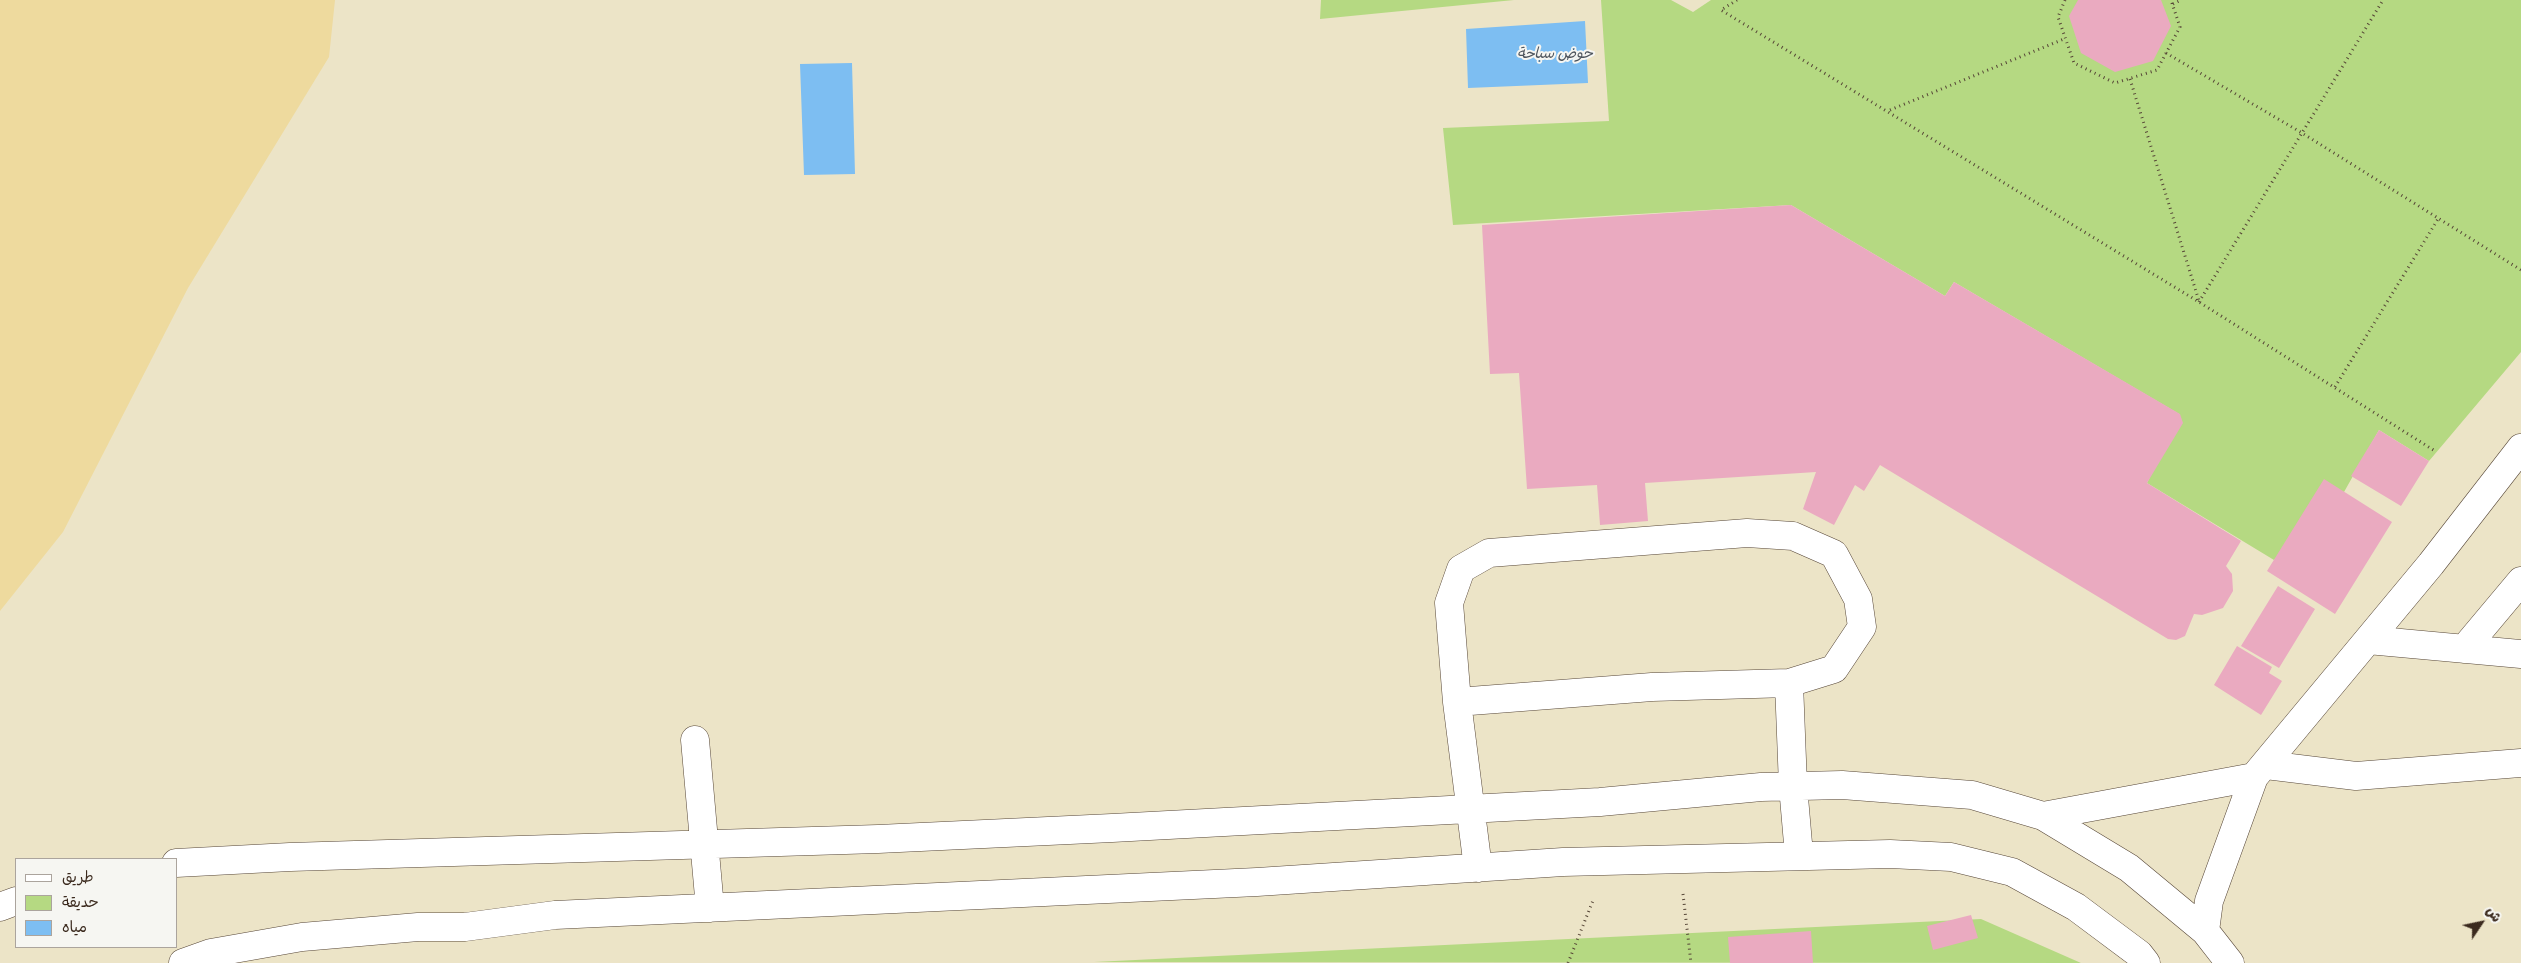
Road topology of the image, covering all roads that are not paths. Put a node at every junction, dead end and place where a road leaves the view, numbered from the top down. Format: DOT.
graph roads {
  1 [pos="2521,448"];
  2 [pos="2521,581"];
  3 [pos="2368,640"];
  4 [pos="2464,649"];
  5 [pos="2521,654"];
  6 [pos="1789,683"];
  7 [pos="1457,702"];
  8 [pos="696,740"];
  9 [pos="2521,763"];
  10 [pos="2260,771"];
  11 [pos="1793,786"];
  12 [pos="1472,810"];
  13 [pos="2044,816"];
  14 [pos="704,844"];
  15 [pos="1799,855"];
  16 [pos="178,863"];
  17 [pos="1478,868"];
  18 [pos="15,902"];
  19 [pos="0,907"];
  20 [pos="710,908"];
  21 [pos="2205,931"];
  22 [pos="183,963"];
  23 [pos="2146,963"];
  24 [pos="2230,963"];
  1 -- 3 [label="street"];
  2 -- 4 [label="street"];
  3 -- 4 [label="street"];
  3 -- 10 [label="street"];
  4 -- 5 [label="street"];
  6 -- 7 [label="street"];
  6 -- 7 [label="street"];
  6 -- 11 [label="street"];
  7 -- 12 [label="street"];
  8 -- 14 [label="street"];
  9 -- 10 [label="street"];
  10 -- 13 [label="street"];
  10 -- 21 [label="street"];
  11 -- 12 [label="street"];
  11 -- 13 [label="street"];
  11 -- 15 [label="street"];
  12 -- 14 [label="street"];
  12 -- 17 [label="street"];
  13 -- 21 [label="street"];
  14 -- 16 [label="street"];
  14 -- 20 [label="street"];
  15 -- 17 [label="street"];
  15 -- 23 [label="street"];
  17 -- 20 [label="street"];
  18 -- 19 [label="street"];
  20 -- 22 [label="street"];
  21 -- 24 [label="street"];
}
